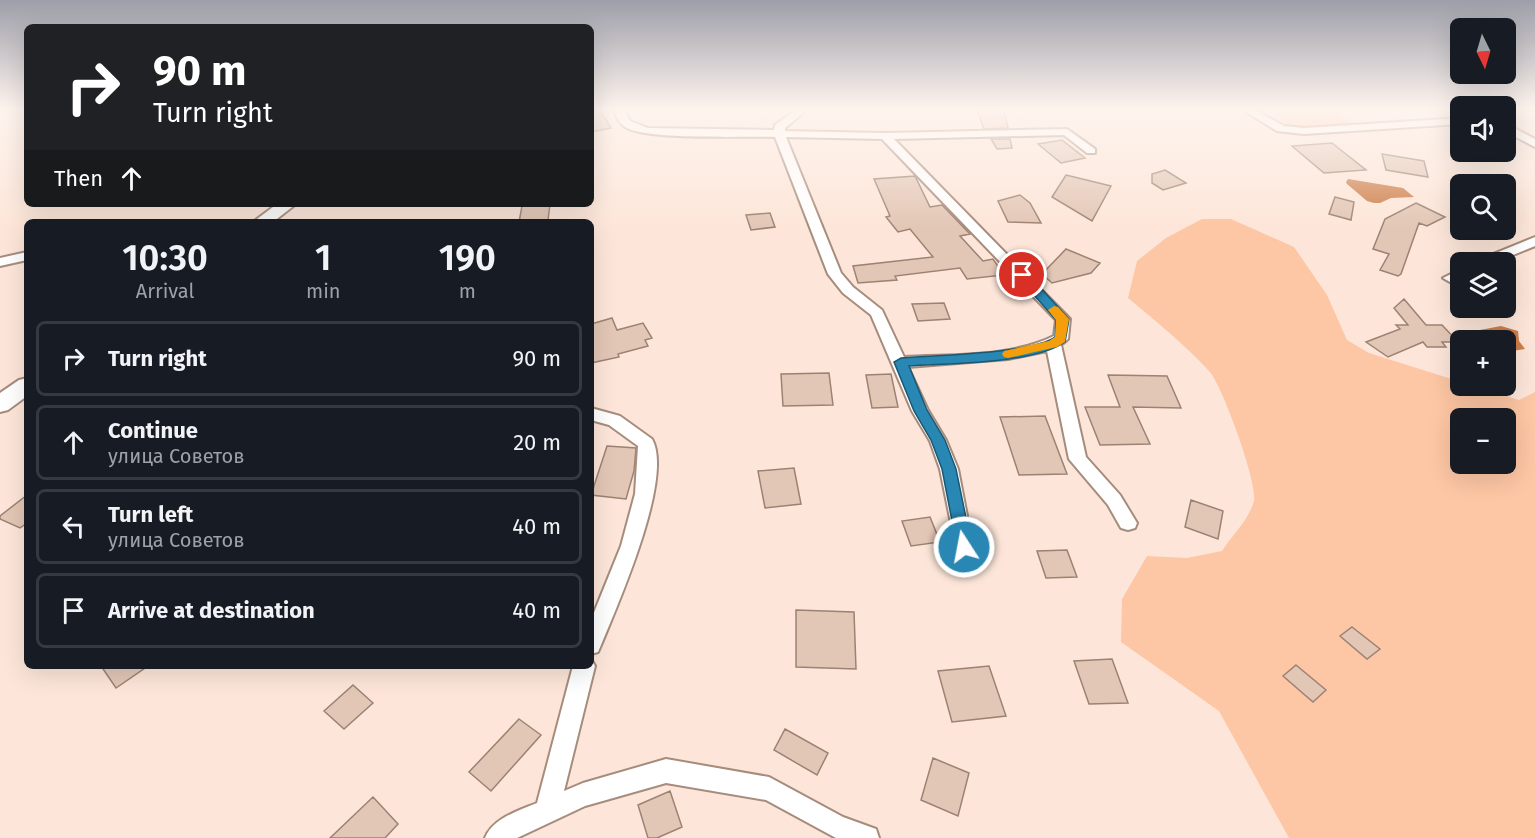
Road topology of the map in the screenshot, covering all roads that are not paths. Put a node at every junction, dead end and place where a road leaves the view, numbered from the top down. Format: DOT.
graph roads {
  1 [pos="786,149"];
  2 [pos="898,149"];
  3 [pos="1089,149"];
  4 [pos="1091,151"];
  5 [pos="284,207"];
  6 [pos="266,219"];
  7 [pos="1535,241"];
  8 [pos="1509,252"];
  9 [pos="24,257"];
  10 [pos="0,262"];
  11 [pos="1053,344"];
  12 [pos="901,362"];
  13 [pos="24,387"];
  14 [pos="0,404"];
  15 [pos="594,415"];
  16 [pos="1128,523"];
  17 [pos="964,547"];
  18 [pos="594,637"];
  19 [pos="583,669"];
  20 [pos="547,811"];
  21 [pos="497,838"];
  22 [pos="867,838"];
  1 -- 12 [label="street"];
  2 -- 11 [label="street"];
  3 -- 4 [label="street"];
  5 -- 6 [label="main road"];
  7 -- 8 [label="street"];
  9 -- 10 [label="street"];
  11 -- 12 [label="street"];
  11 -- 16 [label="street"];
  12 -- 17 [label="street"];
  13 -- 14 [label="main road"];
  15 -- 18 [label="street"];
  19 -- 20 [label="street"];
  20 -- 21 [label="street"];
  20 -- 22 [label="street"];
}
